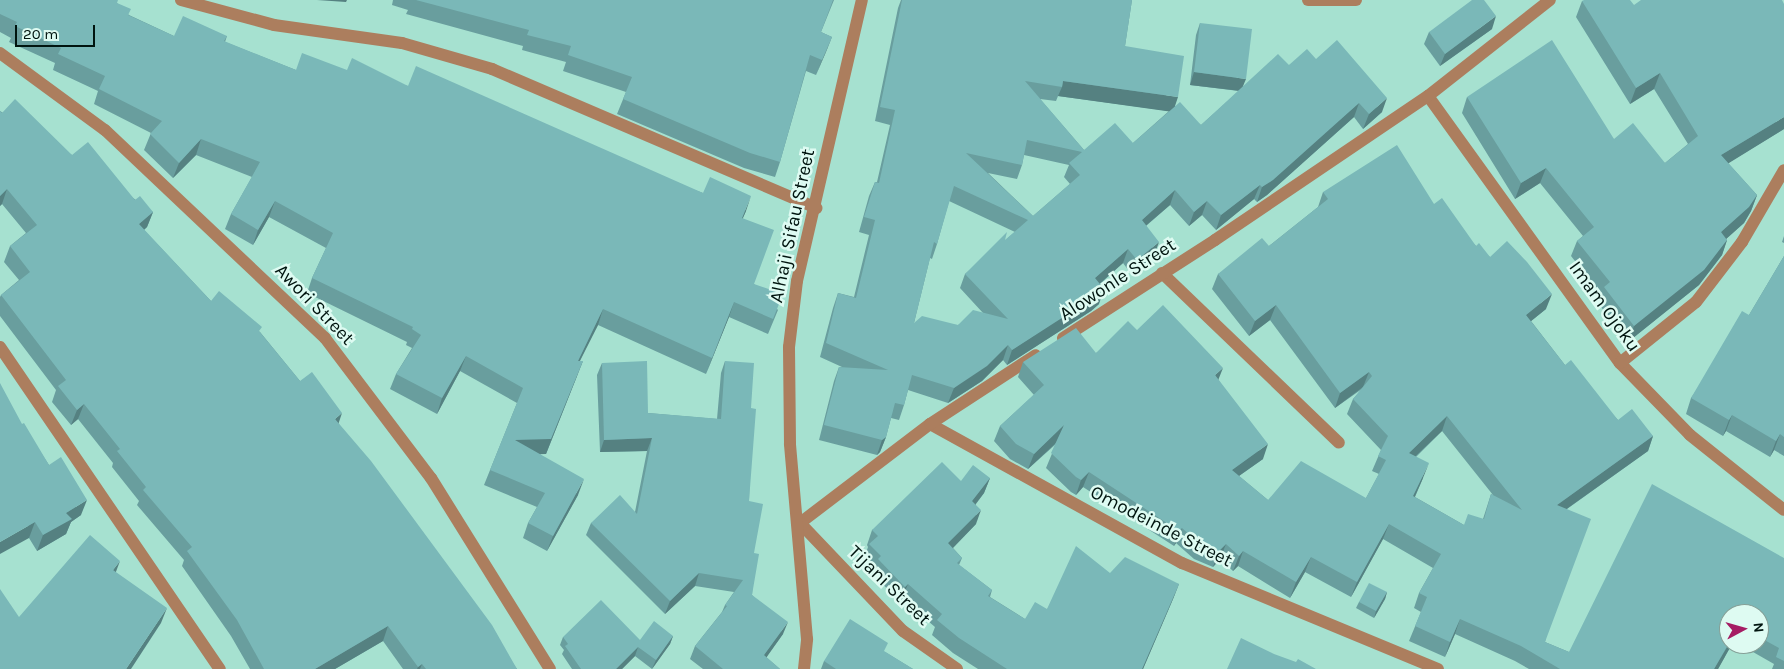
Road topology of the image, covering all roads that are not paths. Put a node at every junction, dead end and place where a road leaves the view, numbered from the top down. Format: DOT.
graph roads {
  1 [pos="181,0"];
  2 [pos="862,0"];
  3 [pos="1308,0"];
  4 [pos="1356,0"];
  5 [pos="1550,0"];
  6 [pos="0,52"];
  7 [pos="1428,96"];
  8 [pos="1784,170"];
  9 [pos="816,208"];
  10 [pos="1162,273"];
  11 [pos="0,347"];
  12 [pos="1620,363"];
  13 [pos="930,424"];
  14 [pos="1339,443"];
  15 [pos="1784,510"];
  16 [pos="800,523"];
  17 [pos="220,669"];
  18 [pos="550,669"];
  19 [pos="804,669"];
  20 [pos="957,669"];
  21 [pos="1438,669"];
  1 -- 9 [label="street"];
  2 -- 9 [label="street, Alhaji Sifau Street"];
  3 -- 4 [label="street"];
  5 -- 7 [label="street, Alowonle Street"];
  6 -- 18 [label="street, Awori Street"];
  7 -- 10 [label="street, Alowonle Street"];
  7 -- 12 [label="street, Imam Ojoku"];
  8 -- 12 [label="street"];
  9 -- 16 [label="street, Alhaji Sifau Street"];
  10 -- 13 [label="street, Alowonle Street"];
  10 -- 14 [label="street"];
  11 -- 17 [label="street"];
  12 -- 15 [label="street, Imam Ojoku"];
  13 -- 16 [label="street, Alowonle Street"];
  13 -- 21 [label="street, Omodeinde Street"];
  16 -- 19 [label="street"];
  16 -- 20 [label="street, Tijani Street"];
}
